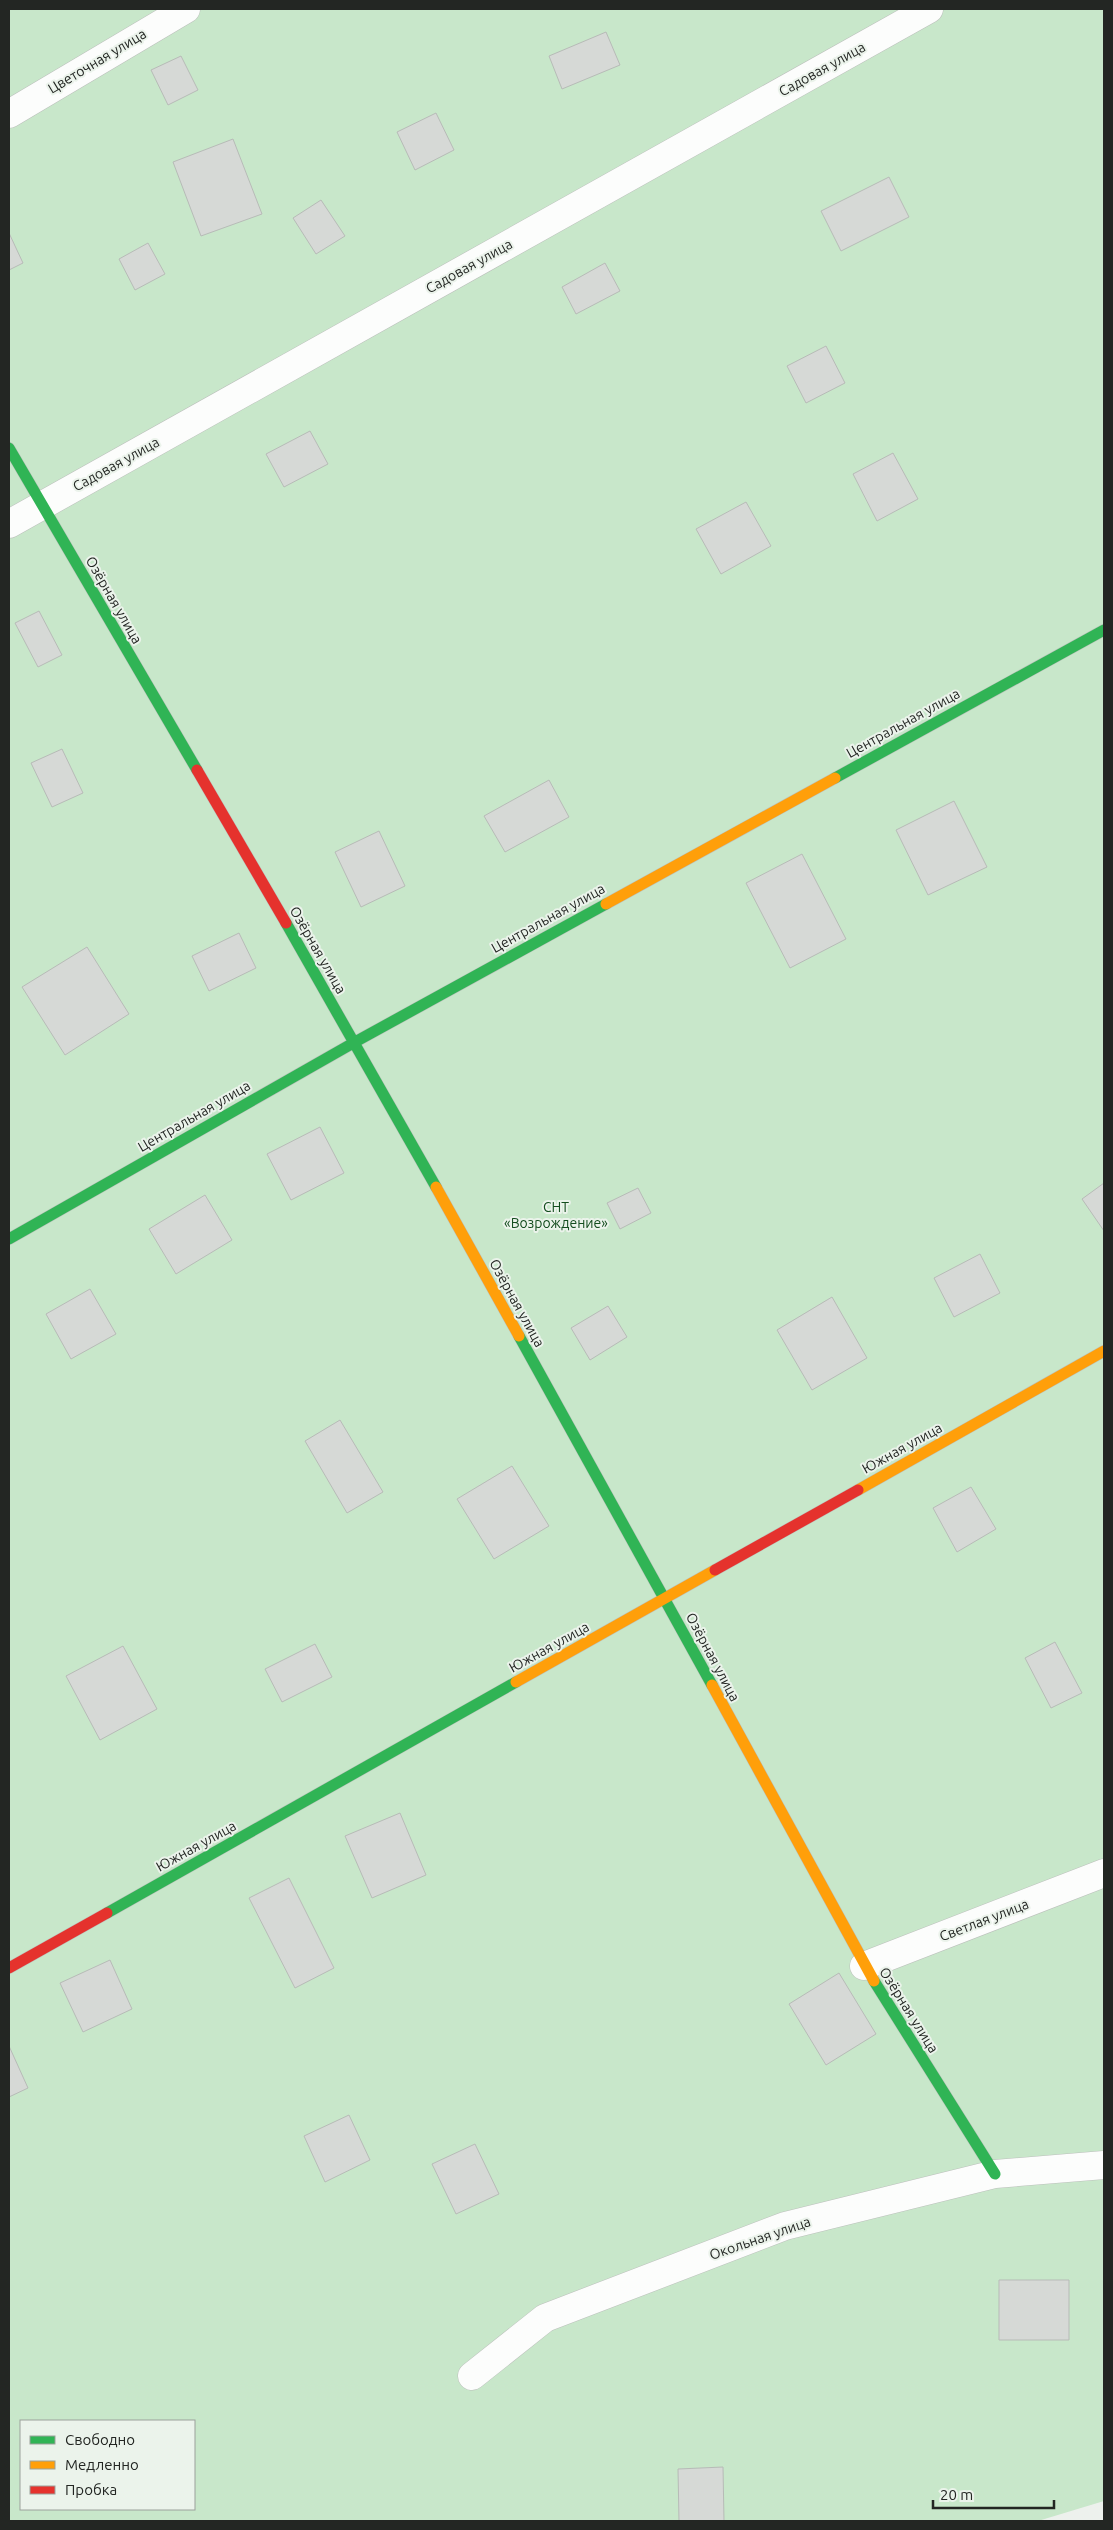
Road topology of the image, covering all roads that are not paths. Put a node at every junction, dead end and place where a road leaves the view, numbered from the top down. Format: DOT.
graph roads {
  1 [pos="186,9"];
  2 [pos="929,9"];
  3 [pos="9,114"];
  4 [pos="9,448"];
  5 [pos="42,506"];
  6 [pos="9,524"];
  7 [pos="1104,630"];
  8 [pos="354,1042"];
  9 [pos="9,1239"];
  10 [pos="1104,1351"];
  11 [pos="665,1599"];
  12 [pos="1104,1873"];
  13 [pos="864,1966"];
  14 [pos="9,1968"];
  15 [pos="1104,2165"];
  16 [pos="995,2174"];
  17 [pos="472,2376"];
  1 -- 3 [label="street, Цветочная улица"];
  2 -- 5 [label="street, Садовая улица"];
  4 -- 5 [label="street, Озёрная улица"];
  5 -- 6 [label="street, Садовая улица"];
  5 -- 8 [label="street, Озёрная улица"];
  7 -- 8 [label="street, Центральная улица"];
  8 -- 9 [label="street, Центральная улица"];
  8 -- 11 [label="street, Озёрная улица"];
  10 -- 11 [label="street, Южная улица"];
  11 -- 13 [label="street, Озёрная улица"];
  11 -- 14 [label="street, Южная улица"];
  12 -- 13 [label="street, Светлая улица"];
  13 -- 16 [label="street, Озёрная улица"];
  15 -- 16 [label="street, Окольная улица"];
  16 -- 17 [label="street, Окольная улица"];
}
